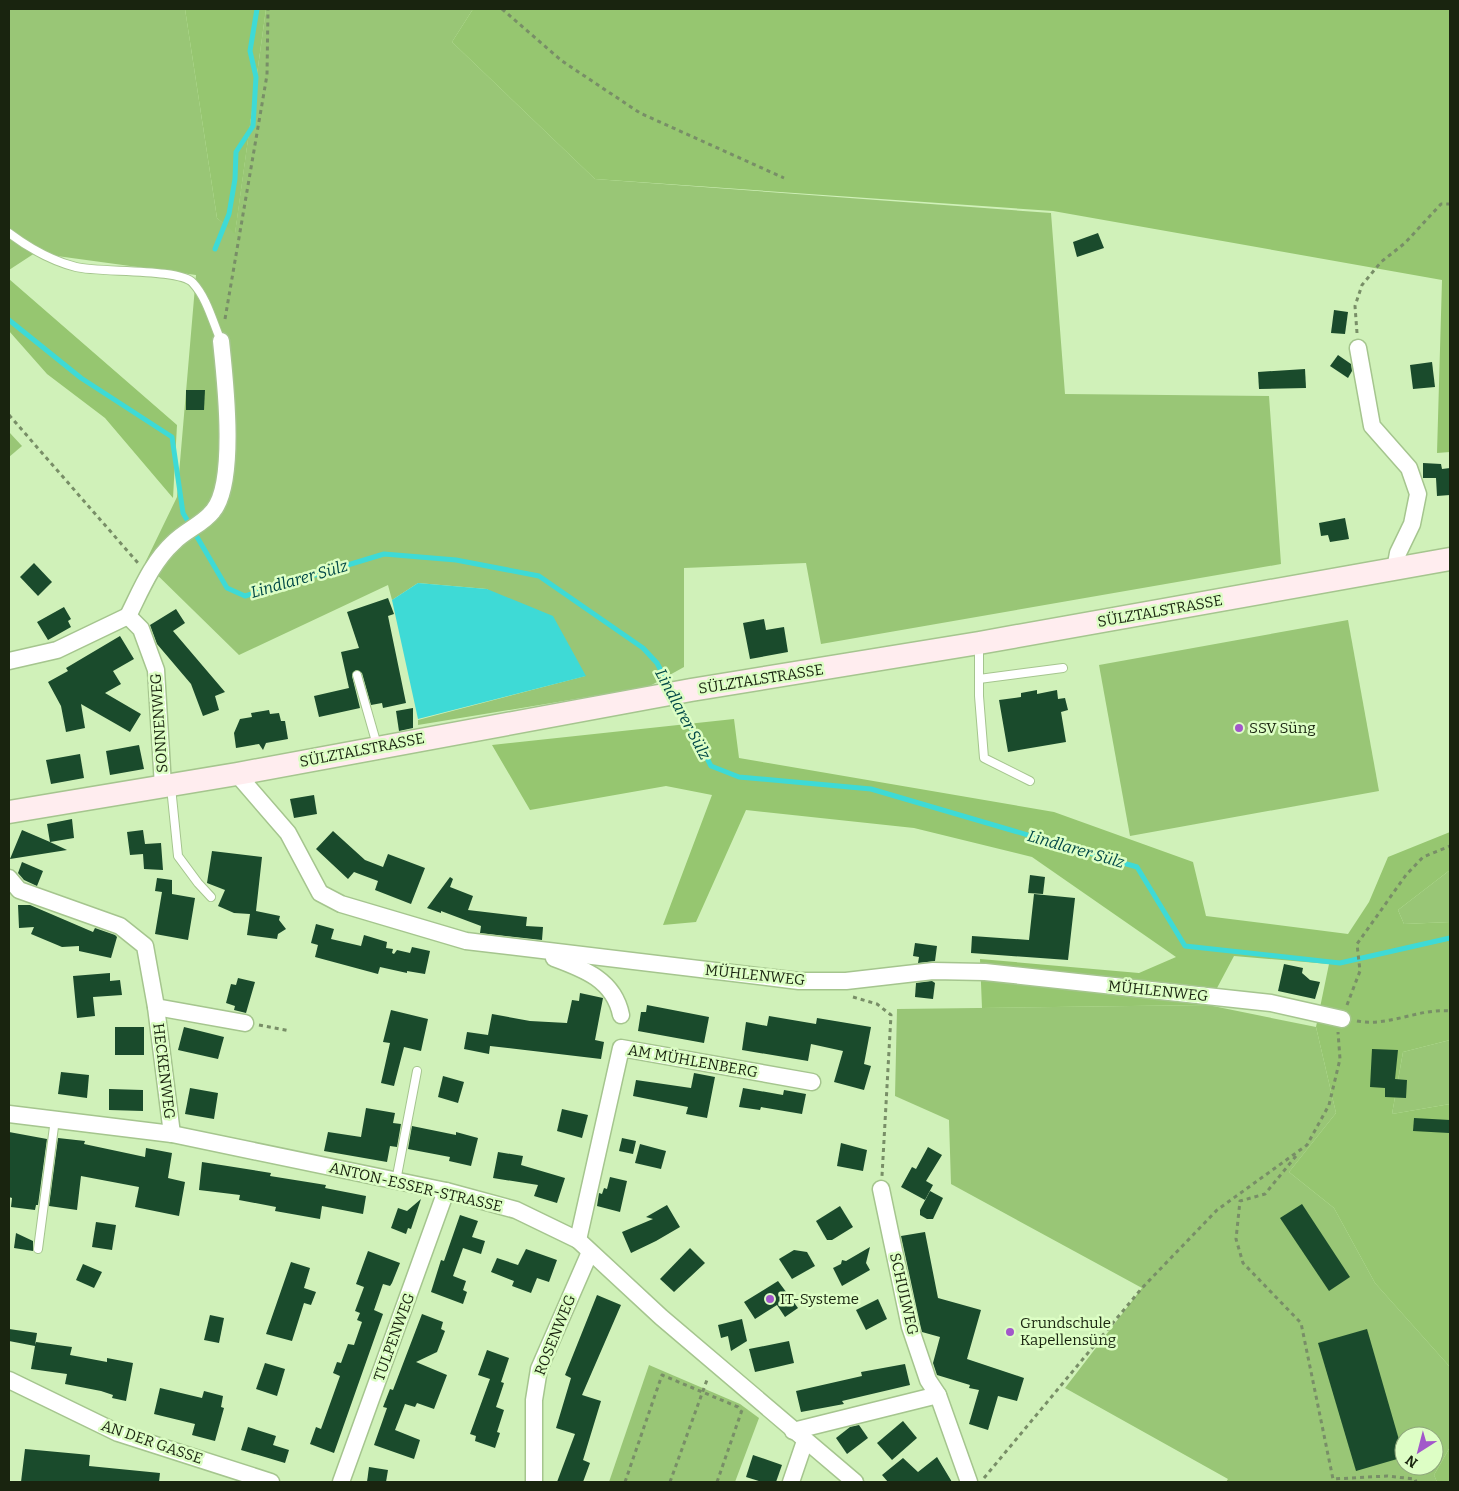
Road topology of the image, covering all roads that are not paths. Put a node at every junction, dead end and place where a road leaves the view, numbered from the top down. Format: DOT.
graph roads {
  1 [pos="9,233"];
  2 [pos="221,341"];
  3 [pos="1358,348"];
  4 [pos="1450,559"];
  5 [pos="1395,569"];
  6 [pos="128,616"];
  7 [pos="979,643"];
  8 [pos="9,661"];
  9 [pos="1062,668"];
  10 [pos="358,675"];
  11 [pos="979,679"];
  12 [pos="377,747"];
  13 [pos="237,774"];
  14 [pos="1030,781"];
  15 [pos="167,786"];
  16 [pos="9,812"];
  17 [pos="9,878"];
  18 [pos="211,897"];
  19 [pos="544,950"];
  20 [pos="156,1007"];
  21 [pos="621,1014"];
  22 [pos="1342,1019"];
  23 [pos="245,1023"];
  24 [pos="417,1072"];
  25 [pos="812,1082"];
  26 [pos="9,1114"];
  27 [pos="54,1120"];
  28 [pos="172,1134"];
  29 [pos="396,1181"];
  30 [pos="881,1189"];
  31 [pos="446,1191"];
  32 [pos="578,1240"];
  33 [pos="38,1249"];
  34 [pos="590,1252"];
  35 [pos="9,1380"];
  36 [pos="938,1395"];
  37 [pos="799,1436"];
  38 [pos="271,1482"];
  39 [pos="341,1482"];
  40 [pos="534,1482"];
  41 [pos="791,1482"];
  42 [pos="854,1482"];
  43 [pos="969,1482"];
  1 -- 2 [label="lane"];
  2 -- 6 [label="street"];
  3 -- 5 [label="street"];
  4 -- 5 [label="main road, SÜLZTALSTRASSE"];
  5 -- 7 [label="main road, SÜLZTALSTRASSE"];
  6 -- 8 [label="street"];
  6 -- 15 [label="street, SONNENWEG"];
  7 -- 11 [label="lane"];
  7 -- 12 [label="main road, SÜLZTALSTRASSE"];
  9 -- 11 [label="lane"];
  10 -- 12 [label="lane"];
  11 -- 14 [label="lane"];
  12 -- 13 [label="main road, SÜLZTALSTRASSE"];
  13 -- 15 [label="main road, SÜLZTALSTRASSE"];
  13 -- 19 [label="street, MÜHLENWEG"];
  15 -- 16 [label="main road, SÜLZTALSTRASSE"];
  15 -- 18 [label="lane"];
  17 -- 20 [label="street, HECKENWEG"];
  19 -- 21 [label="street"];
  19 -- 22 [label="street, MÜHLENWEG"];
  20 -- 23 [label="street, HECKENWEG"];
  20 -- 28 [label="street, HECKENWEG"];
  24 -- 29 [label="lane"];
  25 -- 32 [label="street, AM MÜHLENBERG"];
  26 -- 27 [label="street, ANTON-ESSER-STRASSE"];
  27 -- 28 [label="street, ANTON-ESSER-STRASSE"];
  27 -- 33 [label="lane"];
  28 -- 29 [label="street, ANTON-ESSER-STRASSE"];
  29 -- 31 [label="street, ANTON-ESSER-STRASSE"];
  30 -- 36 [label="street, SCHULWEG"];
  31 -- 32 [label="street, ANTON-ESSER-STRASSE"];
  31 -- 39 [label="street, TULPENWEG"];
  32 -- 34 [label="street, ANTON-ESSER-STRASSE"];
  34 -- 37 [label="street, ANTON-ESSER-STRASSE"];
  34 -- 40 [label="street, ROSENWEG"];
  35 -- 38 [label="street, AN DER GASSE"];
  36 -- 37 [label="street"];
  36 -- 43 [label="street, SCHULWEG"];
  37 -- 41 [label="street"];
  37 -- 42 [label="street, ANTON-ESSER-STRASSE"];
}
